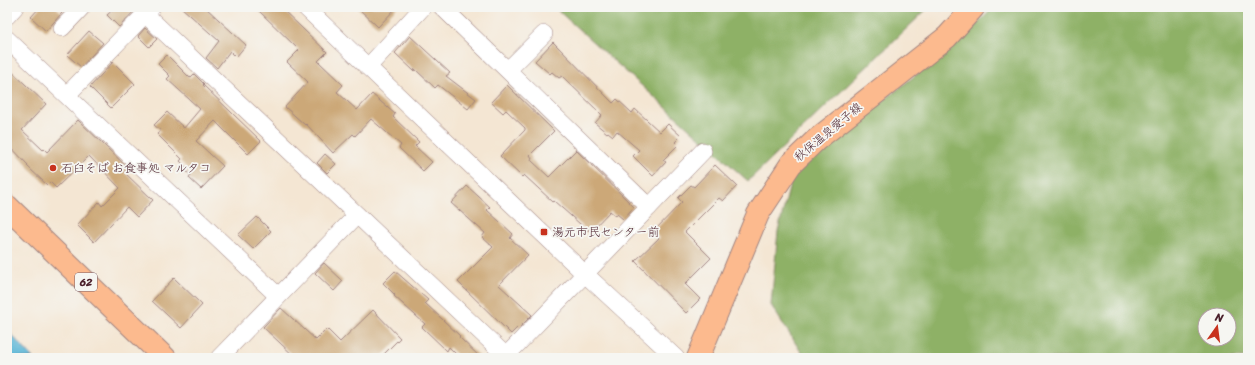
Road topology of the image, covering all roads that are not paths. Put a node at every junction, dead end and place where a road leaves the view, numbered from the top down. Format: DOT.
graph roads {
  1 [pos="15,7"];
  2 [pos="82,7"];
  3 [pos="305,7"];
  4 [pos="423,7"];
  5 [pos="442,7"];
  6 [pos="974,7"];
  7 [pos="148,10"];
  8 [pos="7,16"];
  9 [pos="62,28"];
  10 [pos="544,34"];
  11 [pos="7,39"];
  12 [pos="368,67"];
  13 [pos="508,70"];
  14 [pos="67,95"];
  15 [pos="703,151"];
  16 [pos="7,206"];
  17 [pos="649,207"];
  18 [pos="357,215"];
  19 [pos="585,274"];
  20 [pos="278,296"];
  21 [pos="504,357"];
  22 [pos="165,358"];
  23 [pos="219,358"];
  24 [pos="676,358"];
  25 [pos="698,358"];
  1 -- 8 [label="street"];
  2 -- 9 [label="street"];
  3 -- 12 [label="street"];
  4 -- 12 [label="street"];
  5 -- 13 [label="street"];
  6 -- 25 [label="main road, 秋保温泉愛子線"];
  7 -- 14 [label="street"];
  7 -- 18 [label="street"];
  10 -- 13 [label="street"];
  11 -- 14 [label="street"];
  12 -- 19 [label="street"];
  13 -- 17 [label="street"];
  14 -- 20 [label="street"];
  15 -- 17 [label="street"];
  16 -- 22 [label="main road, 62"];
  17 -- 19 [label="street"];
  18 -- 20 [label="street"];
  18 -- 21 [label="street"];
  19 -- 21 [label="street"];
  19 -- 24 [label="street"];
  20 -- 23 [label="street"];
}
